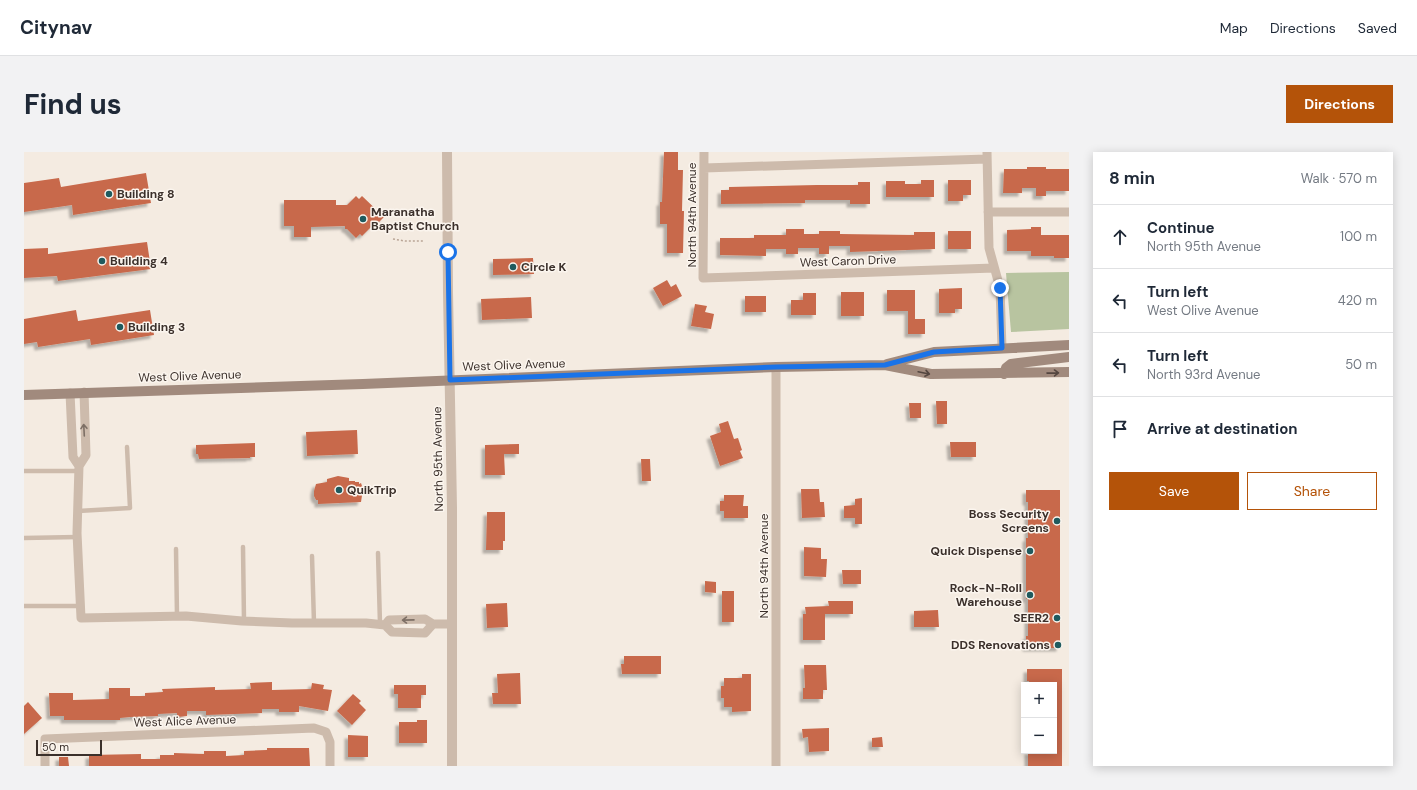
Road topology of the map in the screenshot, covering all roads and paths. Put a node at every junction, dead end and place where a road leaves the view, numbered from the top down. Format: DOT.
graph roads {
  1 [pos="447,152"];
  2 [pos="704,152"];
  3 [pos="987,156"];
  4 [pos="704,168"];
  5 [pos="988,212"];
  6 [pos="1069,212"];
  7 [pos="393,239"];
  8 [pos="423,241"];
  9 [pos="994,268"];
  10 [pos="703,278"];
  11 [pos="1069,345"];
  12 [pos="1002,348"];
  13 [pos="1069,357"];
  14 [pos="885,365"];
  15 [pos="776,367"];
  16 [pos="1069,372"];
  17 [pos="1004,374"];
  18 [pos="450,380"];
  19 [pos="84,392"];
  20 [pos="70,393"];
  21 [pos="24,395"];
  22 [pos="127,447"];
  23 [pos="79,468"];
  24 [pos="24,471"];
  25 [pos="78,511"];
  26 [pos="78,537"];
  27 [pos="24,538"];
  28 [pos="244,547"];
  29 [pos="176,549"];
  30 [pos="378,553"];
  31 [pos="312,556"];
  32 [pos="24,606"];
  33 [pos="81,606"];
  34 [pos="177,617"];
  35 [pos="244,620"];
  36 [pos="314,624"];
  37 [pos="382,624"];
  38 [pos="433,624"];
  39 [pos="452,624"];
  40 [pos="45,766"];
  41 [pos="330,766"];
  42 [pos="452,766"];
  43 [pos="776,766"];
  1 -- 18 [label="street, North 95th Avenue"];
  2 -- 4 [label="street, North 94th Avenue"];
  3 -- 4 [label="street"];
  3 -- 5 [label="street"];
  4 -- 10 [label="street, North 94th Avenue"];
  5 -- 6 [label="street"];
  5 -- 9 [label="street"];
  7 -- 8 [label="path"];
  9 -- 10 [label="street, West Caron Drive"];
  9 -- 12 [label="street"];
  11 -- 12 [label="main road, West Olive Avenue"];
  12 -- 14 [label="main road, West Olive Avenue"];
  13 -- 17 [label="main road"];
  14 -- 15 [label="main road, West Olive Avenue"];
  14 -- 17 [label="main road, West Olive Avenue, one-way"];
  15 -- 18 [label="main road, West Olive Avenue"];
  15 -- 43 [label="street, North 94th Avenue"];
  17 -- 16 [label="main road, West Olive Avenue, one-way"];
  18 -- 19 [label="main road, West Olive Avenue"];
  18 -- 39 [label="street, North 95th Avenue"];
  19 -- 20 [label="main road, West Olive Avenue"];
  23 -- 19 [label="street, one-way"];
  20 -- 21 [label="main road, West Olive Avenue"];
  20 -- 23 [label="street"];
  22 -- 25 [label="lane"];
  23 -- 24 [label="lane"];
  23 -- 25 [label="street"];
  25 -- 26 [label="street"];
  26 -- 27 [label="lane"];
  26 -- 33 [label="street"];
  28 -- 35 [label="lane"];
  29 -- 34 [label="lane"];
  30 -- 37 [label="lane"];
  31 -- 36 [label="lane"];
  32 -- 33 [label="lane"];
  33 -- 34 [label="street"];
  34 -- 35 [label="street"];
  35 -- 36 [label="street"];
  36 -- 37 [label="street"];
  38 -- 37 [label="street, one-way"];
  37 -- 38 [label="street"];
  38 -- 39 [label="street"];
  39 -- 42 [label="street, North 95th Avenue"];
  40 -- 41 [label="street, West Alice Avenue"];
}
